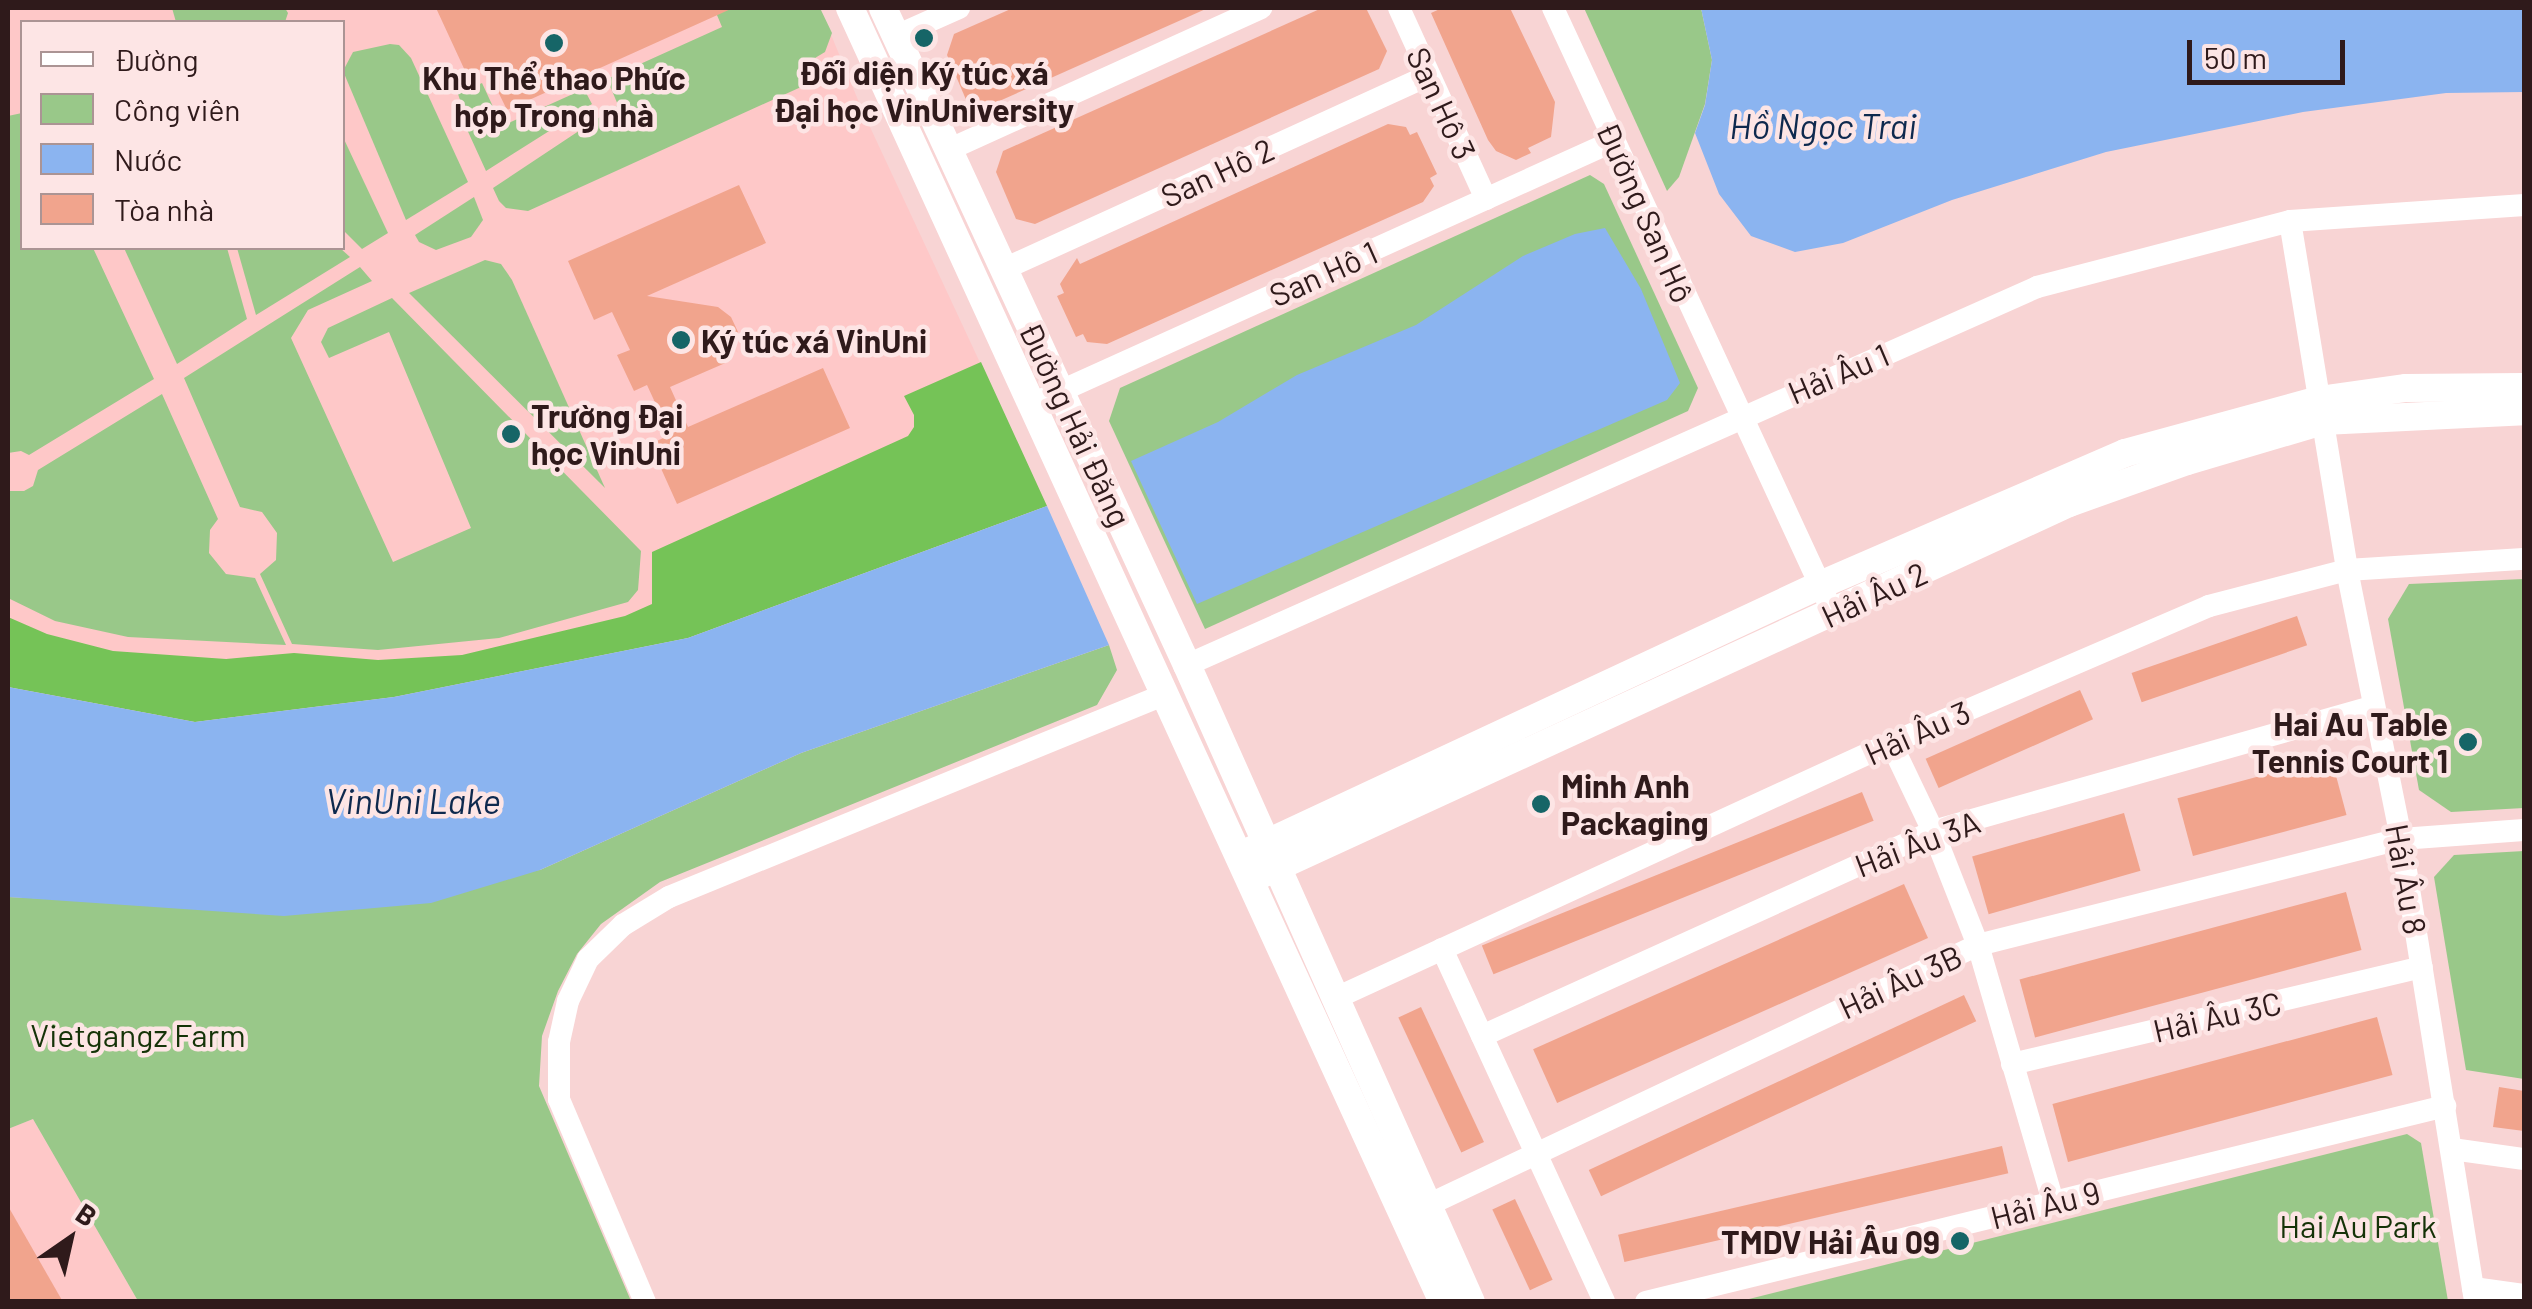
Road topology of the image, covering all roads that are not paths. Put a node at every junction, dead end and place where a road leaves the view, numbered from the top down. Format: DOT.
graph roads {
  1 [pos="850,8"];
  2 [pos="883,8"];
  3 [pos="958,8"];
  4 [pos="1262,8"];
  5 [pos="1399,8"];
  6 [pos="1553,8"];
  7 [pos="896,36"];
  8 [pos="1429,76"];
  9 [pos="1614,141"];
  10 [pos="948,150"];
  11 [pos="1486,199"];
  12 [pos="2524,205"];
  13 [pos="2290,222"];
  14 [pos="1004,269"];
  15 [pos="2524,387"];
  16 [pos="1060,392"];
  17 [pos="1032,404"];
  18 [pos="2321,410"];
  19 [pos="2524,412"];
  20 [pos="1739,416"];
  21 [pos="2524,559"];
  22 [pos="2347,570"];
  23 [pos="1820,585"];
  24 [pos="1833,613"];
  25 [pos="1187,665"];
  26 [pos="1166,694"];
  27 [pos="2374,706"];
  28 [pos="1891,742"];
  29 [pos="2524,830"];
  30 [pos="1933,831"];
  31 [pos="2401,839"];
  32 [pos="1258,861"];
  33 [pos="1978,944"];
  34 [pos="1442,949"];
  35 [pos="2422,967"];
  36 [pos="1336,998"];
  37 [pos="1482,1036"];
  38 [pos="2012,1064"];
  39 [pos="2445,1106"];
  40 [pos="2452,1149"];
  41 [pos="1536,1153"];
  42 [pos="2524,1159"];
  43 [pos="2053,1202"];
  44 [pos="1428,1204"];
  45 [pos="2524,1294"];
  46 [pos="2474,1295"];
  47 [pos="645,1302"];
  48 [pos="1443,1302"];
  49 [pos="1471,1302"];
  50 [pos="1604,1302"];
  51 [pos="1646,1302"];
  1 -- 17 [label="street, Đường Hải Đăng"];
  2 -- 7 [label="street, Đường Hải Đăng"];
  3 -- 7 [label="street"];
  4 -- 10 [label="street"];
  5 -- 8 [label="street, San Hô 3"];
  6 -- 9 [label="street, Đường San Hô"];
  7 -- 10 [label="street, Đường Hải Đăng"];
  8 -- 11 [label="street, San Hô 3"];
  8 -- 14 [label="street, San Hô 2"];
  9 -- 11 [label="street, San Hô 1"];
  9 -- 20 [label="street, Đường San Hô"];
  10 -- 14 [label="street, Đường Hải Đăng"];
  11 -- 16 [label="street, San Hô 1"];
  12 -- 13 [label="street, Hải Âu 1"];
  13 -- 18 [label="street, Hải Âu 8"];
  13 -- 20 [label="street, Hải Âu 1"];
  14 -- 16 [label="street, Đường Hải Đăng"];
  15 -- 18 [label="street, Hải Âu 2"];
  16 -- 17 [label="street, San Hô 1"];
  16 -- 25 [label="street, Đường Hải Đăng"];
  17 -- 26 [label="street, Đường Hải Đăng"];
  18 -- 19 [label="street, Hải Âu 2"];
  18 -- 22 [label="street, Hải Âu 8"];
  18 -- 23 [label="street, Hải Âu 2"];
  18 -- 24 [label="street, Hải Âu 2"];
  20 -- 23 [label="street, Đường San Hô"];
  20 -- 25 [label="street, Hải Âu 1"];
  21 -- 22 [label="street, Hải Âu 3"];
  22 -- 27 [label="street, Hải Âu 8"];
  22 -- 28 [label="street, Hải Âu 3"];
  23 -- 24 [label="street, Đường San Hô"];
  23 -- 32 [label="street, Hải Âu 2"];
  24 -- 32 [label="street, Hải Âu 2"];
  25 -- 32 [label="street, Đường Hải Đăng"];
  26 -- 32 [label="street, Đường Hải Đăng"];
  26 -- 47 [label="street"];
  27 -- 30 [label="street, Hải Âu 3A"];
  27 -- 31 [label="street, Hải Âu 8"];
  28 -- 30 [label="street"];
  28 -- 34 [label="street, Hải Âu 3"];
  29 -- 31 [label="street, Hải Âu 3B"];
  30 -- 33 [label="street"];
  30 -- 37 [label="street, Hải Âu 3A"];
  31 -- 33 [label="street, Hải Âu 3B"];
  31 -- 35 [label="street, Hải Âu 8"];
  32 -- 36 [label="street"];
  32 -- 48 [label="street"];
  33 -- 38 [label="street"];
  33 -- 41 [label="street, Hải Âu 3B"];
  34 -- 36 [label="street, Hải Âu 3"];
  34 -- 37 [label="street"];
  35 -- 38 [label="street, Hải Âu 3C"];
  35 -- 39 [label="street, Hải Âu 8"];
  36 -- 44 [label="street"];
  37 -- 41 [label="street"];
  38 -- 43 [label="street"];
  39 -- 40 [label="street, Hải Âu 8"];
  39 -- 43 [label="street, Hải Âu 9"];
  40 -- 42 [label="street"];
  40 -- 46 [label="street, Hải Âu 8"];
  41 -- 44 [label="street, Hải Âu 3B"];
  41 -- 50 [label="street"];
  43 -- 51 [label="street, Hải Âu 9"];
  44 -- 49 [label="street"];
  45 -- 46 [label="street"];
}
